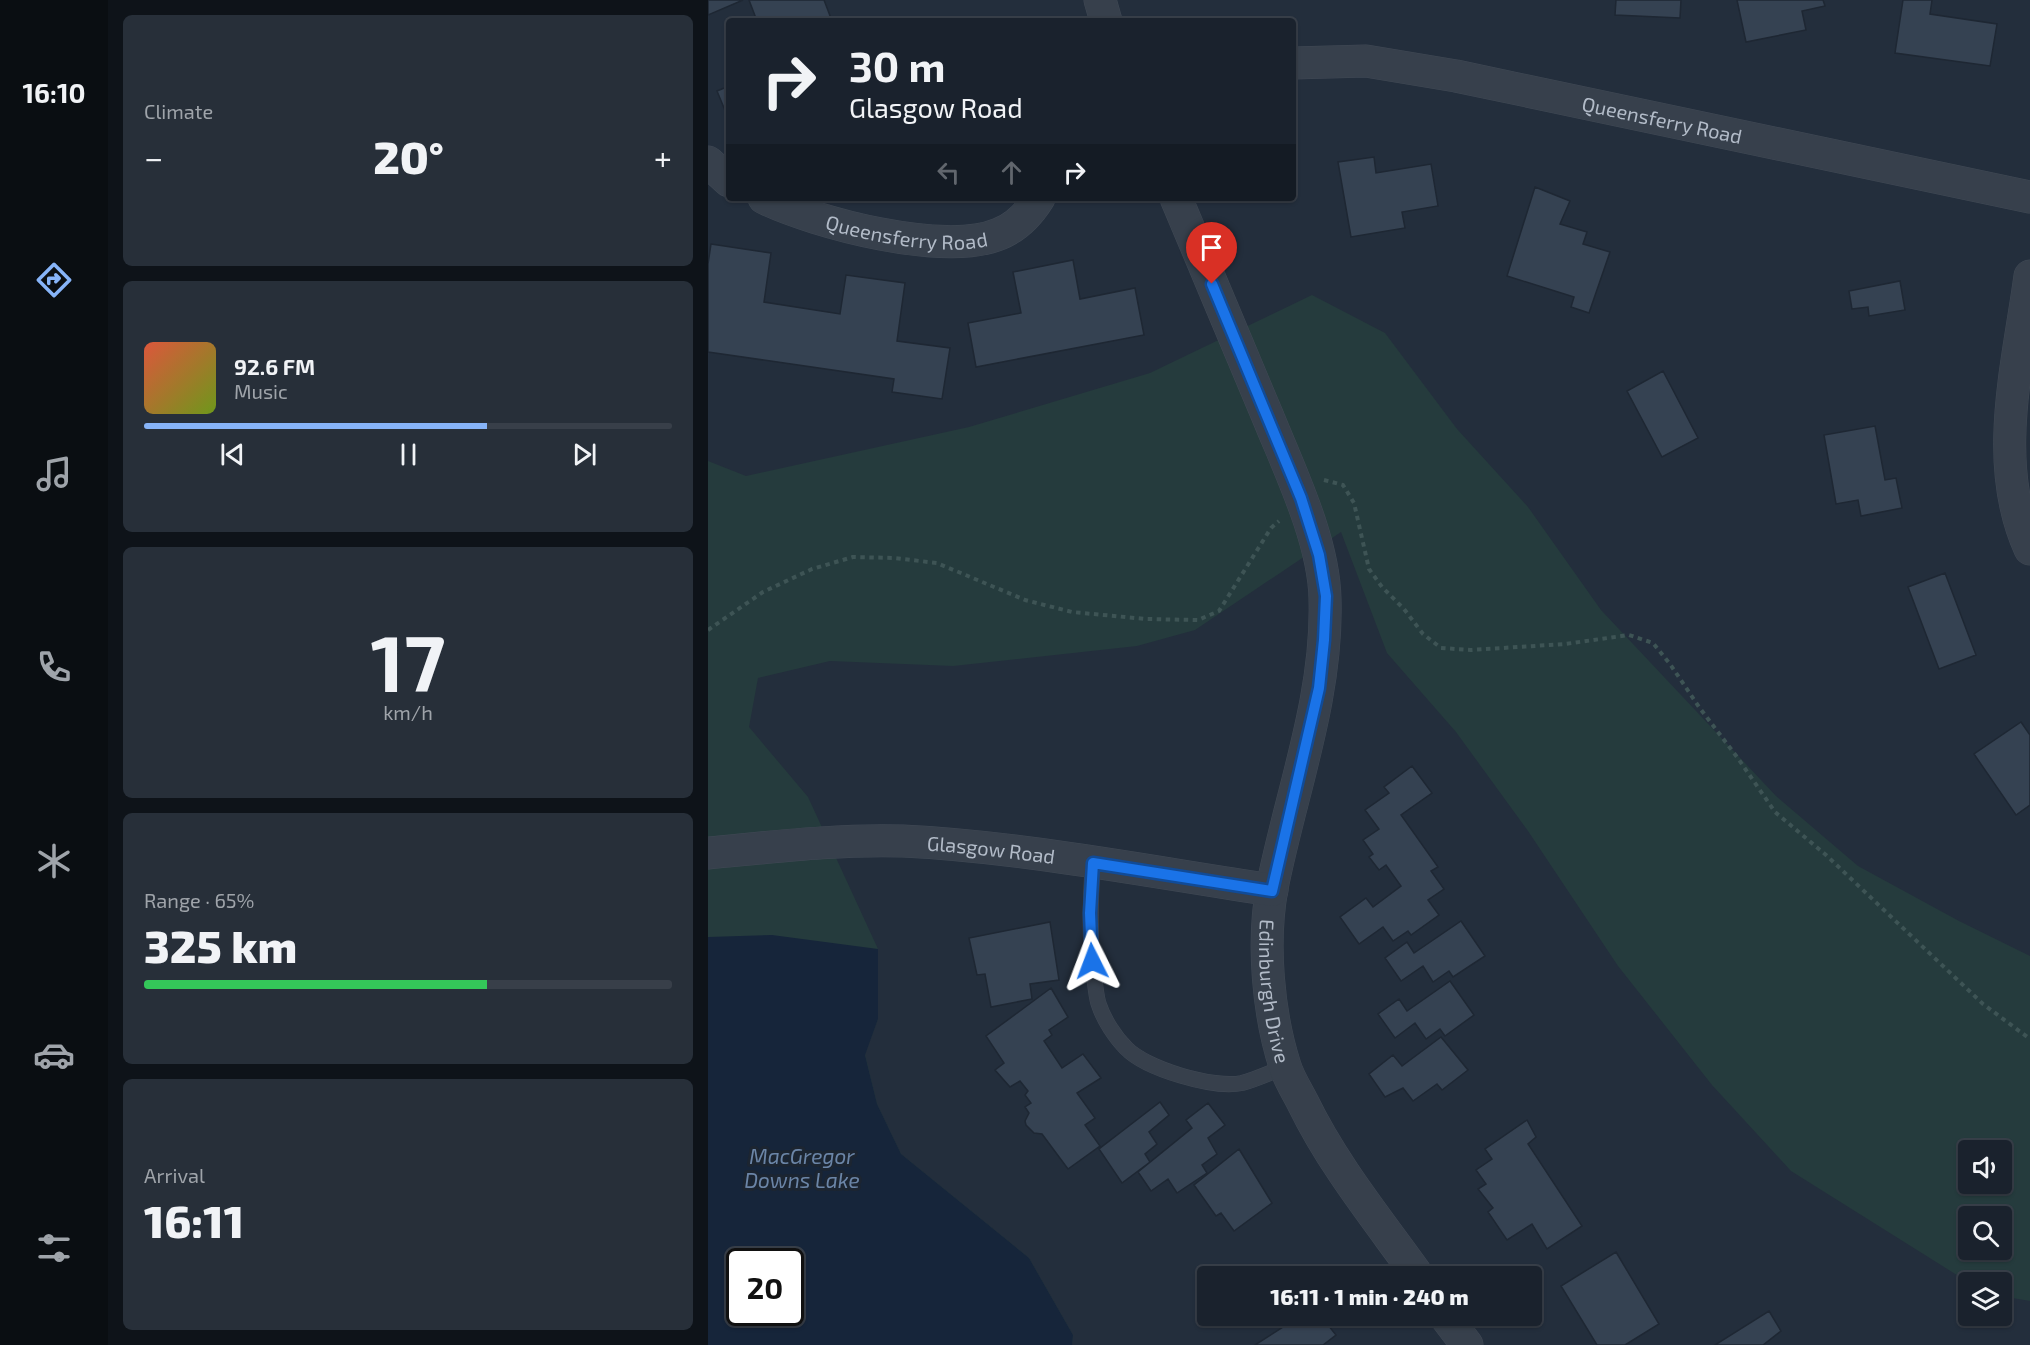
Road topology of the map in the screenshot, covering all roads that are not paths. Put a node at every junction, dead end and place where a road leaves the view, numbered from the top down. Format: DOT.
graph roads {
  1 [pos="1100,0"];
  2 [pos="1105,18"];
  3 [pos="1296,63"];
  4 [pos="708,162"];
  5 [pos="726,178"];
  6 [pos="2030,197"];
  7 [pos="772,201"];
  8 [pos="1037,201"];
  9 [pos="1177,201"];
  10 [pos="2030,276"];
  11 [pos="2030,549"];
  12 [pos="708,853"];
  13 [pos="1093,863"];
  14 [pos="1272,891"];
  15 [pos="1286,1067"];
  16 [pos="1411,1266"];
  17 [pos="1453,1326"];
  18 [pos="1467,1345"];
  1 -- 2 [label="street"];
  3 -- 6 [label="street, Queensferry Road"];
  4 -- 5 [label="street"];
  7 -- 8 [label="street, Queensferry Road"];
  9 -- 14 [label="street, Edinburgh Drive"];
  10 -- 11 [label="street"];
  12 -- 13 [label="street, Glasgow Road"];
  13 -- 14 [label="street, Glasgow Road"];
  13 -- 15 [label="lane"];
  14 -- 15 [label="street, Edinburgh Drive"];
  15 -- 16 [label="street, Edinburgh Drive"];
  17 -- 18 [label="street"];
}
